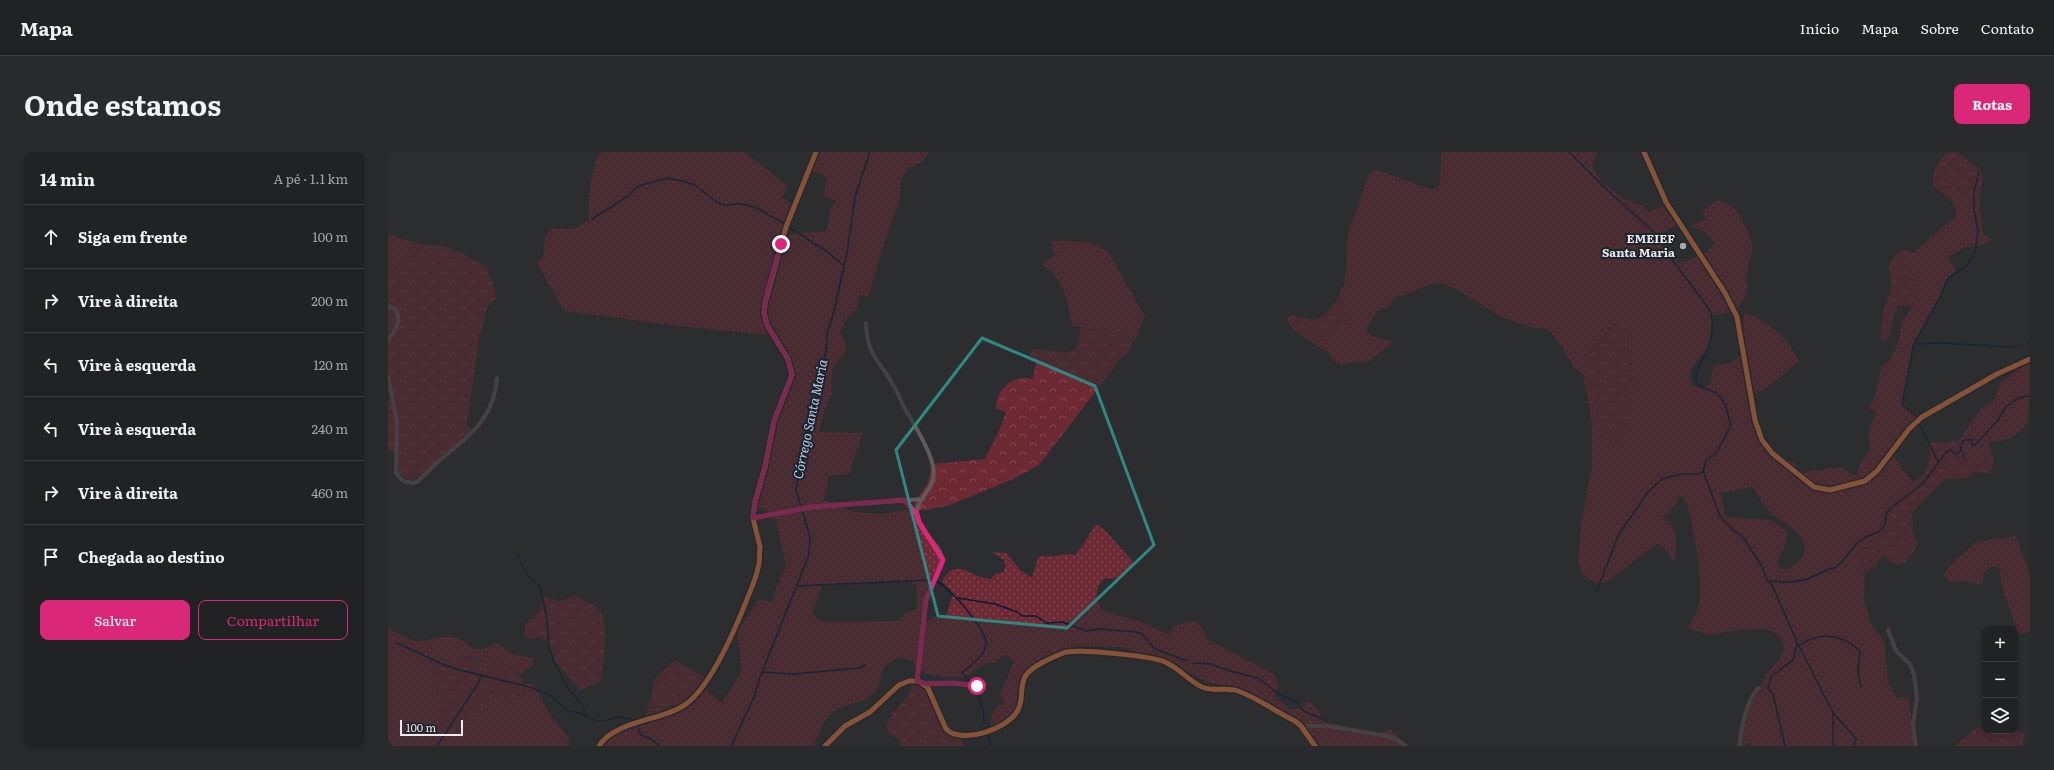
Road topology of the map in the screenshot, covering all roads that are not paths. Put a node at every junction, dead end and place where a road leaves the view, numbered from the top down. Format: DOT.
graph roads {
  1 [pos="816,152"];
  2 [pos="1644,152"];
  3 [pos="388,306"];
  4 [pos="866,323"];
  5 [pos="388,341"];
  6 [pos="2030,359"];
  7 [pos="388,377"];
  8 [pos="497,378"];
  9 [pos="924,499"];
  10 [pos="904,500"];
  11 [pos="917,514"];
  12 [pos="753,518"];
  13 [pos="1888,630"];
  14 [pos="918,681"];
  15 [pos="977,686"];
  16 [pos="1758,688"];
  17 [pos="1302,726"];
  18 [pos="599,746"];
  19 [pos="825,746"];
  20 [pos="1315,746"];
  21 [pos="1406,746"];
  22 [pos="1738,746"];
  23 [pos="1916,746"];
  1 -- 12 [label="street"];
  2 -- 6 [label="street"];
  3 -- 5 [label="street"];
  4 -- 9 [label="street"];
  7 -- 8 [label="street"];
  9 -- 10 [label="street"];
  9 -- 11 [label="street"];
  10 -- 11 [label="street"];
  10 -- 12 [label="street"];
  11 -- 14 [label="street"];
  12 -- 18 [label="street"];
  13 -- 23 [label="street"];
  14 -- 15 [label="street"];
  14 -- 17 [label="street"];
  14 -- 19 [label="street"];
  16 -- 22 [label="street"];
  17 -- 20 [label="street"];
  17 -- 21 [label="street"];
}
